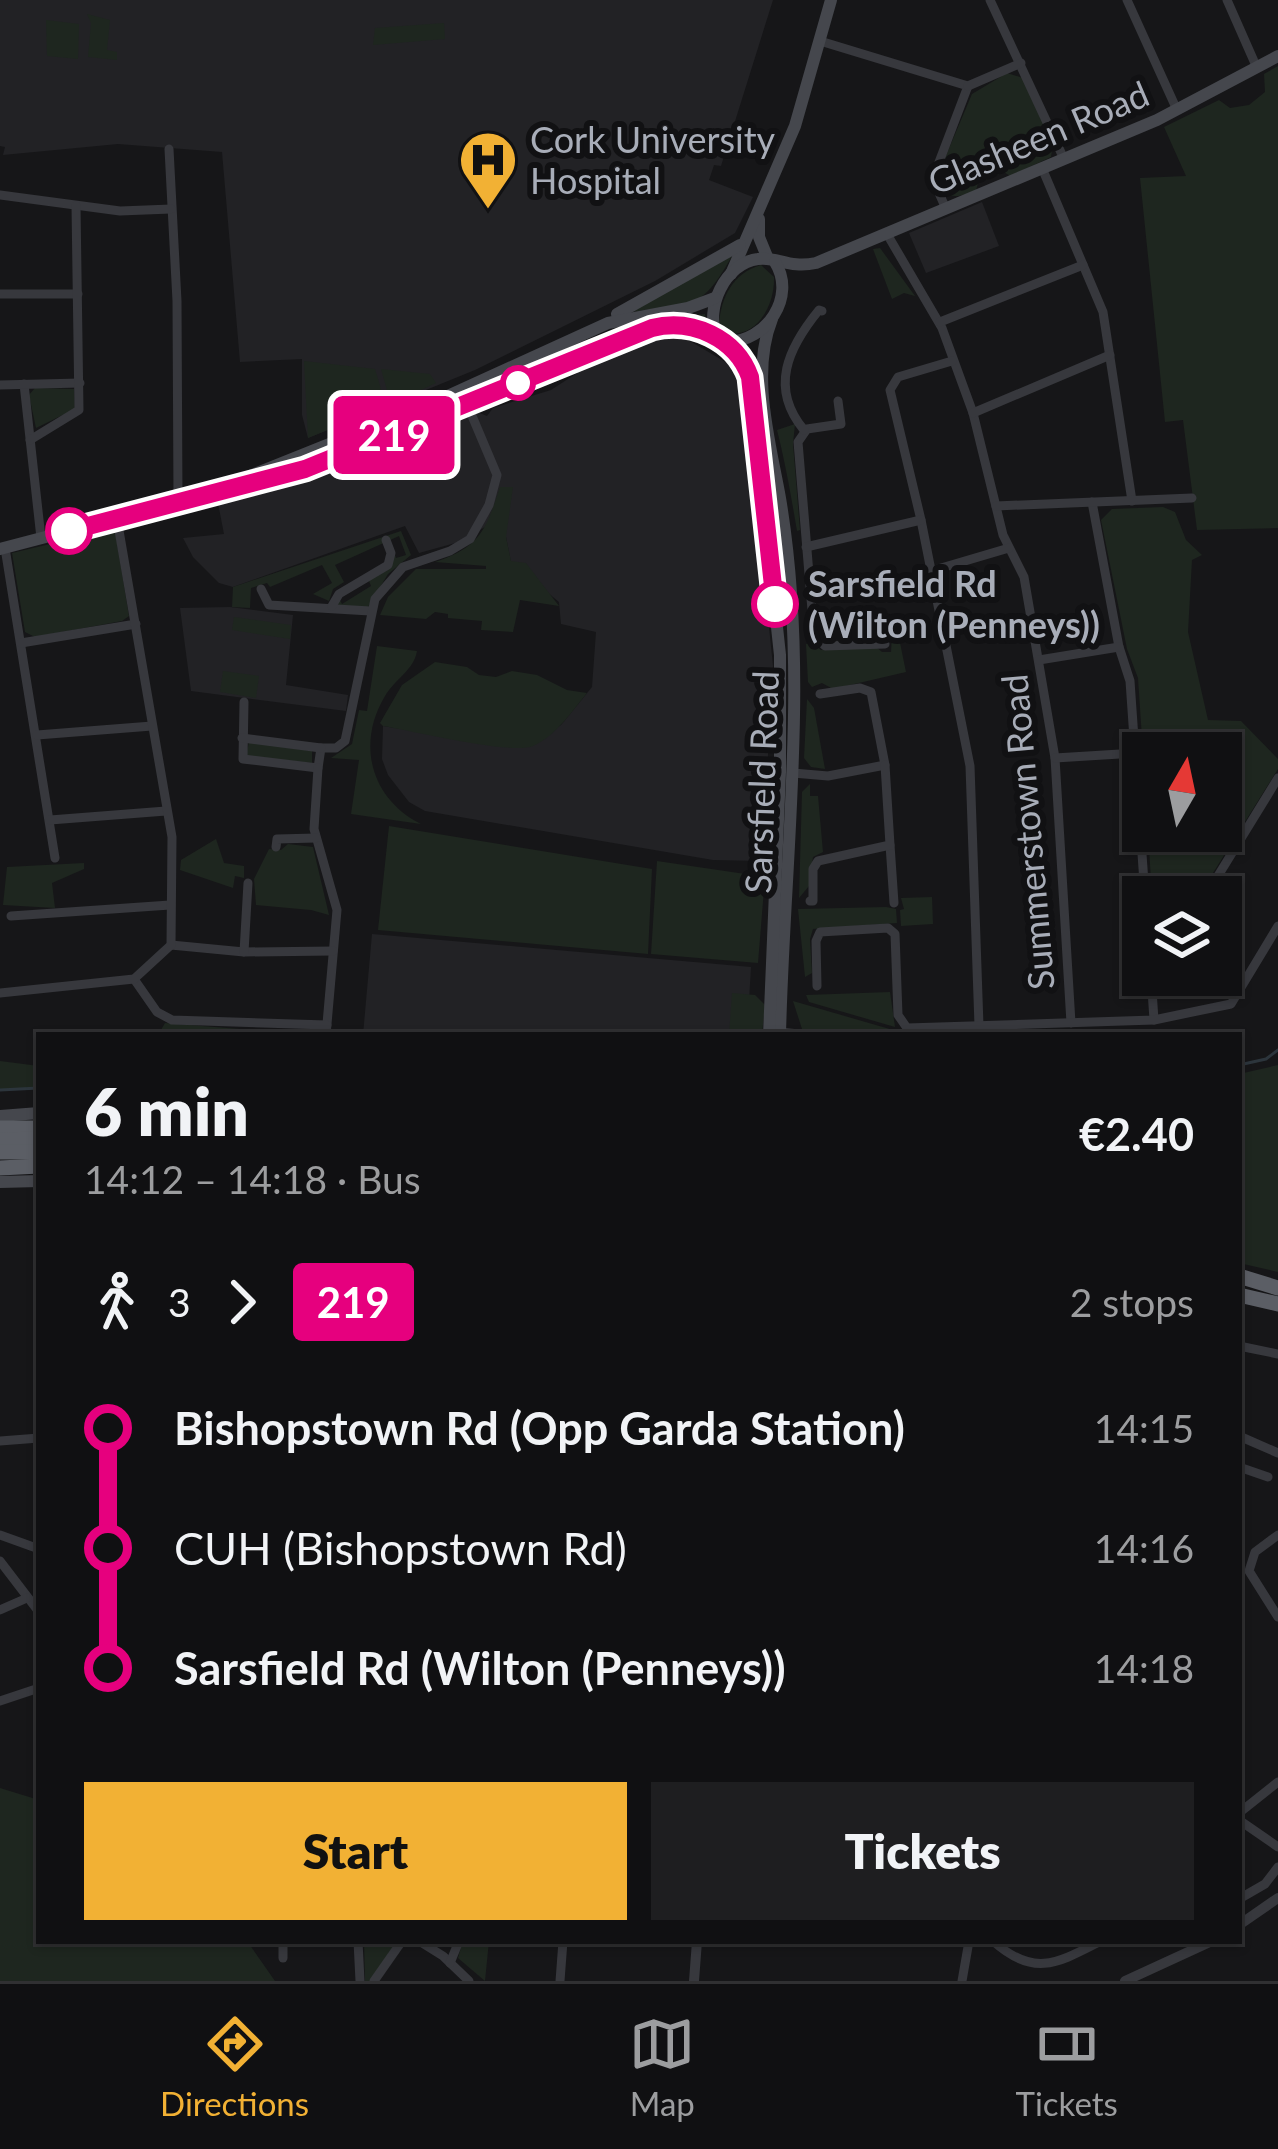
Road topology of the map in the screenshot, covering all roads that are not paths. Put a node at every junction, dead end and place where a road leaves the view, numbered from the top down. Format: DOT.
graph roads {
  1 [pos="831,0"];
  2 [pos="990,0"];
  3 [pos="1126,0"];
  4 [pos="1227,0"];
  5 [pos="820,41"];
  6 [pos="1278,56"];
  7 [pos="1021,64"];
  8 [pos="1257,68"];
  9 [pos="968,86"];
  10 [pos="1177,110"];
  11 [pos="169,149"];
  12 [pos="1064,159"];
  13 [pos="1042,168"];
  14 [pos="0,195"];
  15 [pos="76,206"];
  16 [pos="171,209"];
  17 [pos="946,209"];
  18 [pos="759,218"];
  19 [pos="886,234"];
  20 [pos="746,240"];
  21 [pos="771,260"];
  22 [pos="816,263"];
  23 [pos="1083,265"];
  24 [pos="731,275"];
  25 [pos="783,293"];
  26 [pos="0,294"];
  27 [pos="78,294"];
  28 [pos="717,297"];
  29 [pos="822,311"];
  30 [pos="772,319"];
  31 [pos="940,322"];
  32 [pos="608,323"];
  33 [pos="722,340"];
  34 [pos="1110,355"];
  35 [pos="952,361"];
  36 [pos="80,383"];
  37 [pos="24,384"];
  38 [pos="0,385"];
  39 [pos="838,400"];
  40 [pos="467,404"];
  41 [pos="973,413"];
  42 [pos="804,430"];
  43 [pos="30,440"];
  44 [pos="197,496"];
  45 [pos="1192,498"];
  46 [pos="178,500"];
  47 [pos="1132,501"];
  48 [pos="1092,502"];
  49 [pos="996,506"];
  50 [pos="117,519"];
  51 [pos="921,520"];
  52 [pos="41,538"];
  53 [pos="386,541"];
  54 [pos="806,547"];
  55 [pos="2,548"];
  56 [pos="1010,548"];
  57 [pos="932,571"];
  58 [pos="260,589"];
  59 [pos="332,606"];
  60 [pos="370,611"];
  61 [pos="136,624"];
  62 [pos="21,643"];
  63 [pos="885,644"];
  64 [pos="1119,647"];
  65 [pos="1039,660"];
  66 [pos="820,694"];
  67 [pos="244,702"];
  68 [pos="152,726"];
  69 [pos="1134,732"];
  70 [pos="37,735"];
  71 [pos="242,738"];
  72 [pos="321,748"];
  73 [pos="1122,754"];
  74 [pos="1055,758"];
  75 [pos="885,765"];
  76 [pos="318,768"];
  77 [pos="793,773"];
  78 [pos="1277,779"];
  79 [pos="166,811"];
  80 [pos="50,820"];
  81 [pos="316,838"];
  82 [pos="276,843"];
  83 [pos="890,845"];
  84 [pos="55,858"];
  85 [pos="1218,876"];
  86 [pos="248,883"];
  87 [pos="809,901"];
  88 [pos="894,903"];
  89 [pos="170,904"];
  90 [pos="11,916"];
  91 [pos="1278,926"];
  92 [pos="171,945"];
  93 [pos="333,951"];
  94 [pos="244,952"];
  95 [pos="134,979"];
  96 [pos="817,986"];
  97 [pos="0,993"];
  98 [pos="1152,996"];
  99 [pos="1154,1020"];
  100 [pos="1071,1023"];
  101 [pos="979,1026"];
  102 [pos="327,1030"];
  103 [pos="776,1032"];
  104 [pos="776,1032"];
  105 [pos="36,1113"];
  106 [pos="0,1116"];
  107 [pos="0,1128"];
  108 [pos="36,1128"];
  109 [pos="36,1139"];
  110 [pos="0,1140"];
  111 [pos="0,1152"];
  112 [pos="36,1152"];
  113 [pos="36,1166"];
  114 [pos="0,1168"];
  115 [pos="36,1181"];
  116 [pos="0,1182"];
  117 [pos="1242,1279"];
  118 [pos="1278,1288"];
  119 [pos="1242,1296"];
  120 [pos="1278,1304"];
  121 [pos="1242,1347"];
  122 [pos="1278,1354"];
  123 [pos="1242,1437"];
  124 [pos="36,1438"];
  125 [pos="0,1441"];
  126 [pos="1278,1453"];
  127 [pos="1242,1468"];
  128 [pos="1268,1477"];
  129 [pos="0,1535"];
  130 [pos="1278,1535"];
  131 [pos="20,1542"];
  132 [pos="36,1549"];
  133 [pos="1,1562"];
  134 [pos="27,1598"];
  135 [pos="36,1608"];
  136 [pos="0,1610"];
  137 [pos="1278,1617"];
  138 [pos="36,1689"];
  139 [pos="0,1701"];
  140 [pos="1278,1782"];
  141 [pos="1242,1813"];
  142 [pos="1242,1818"];
  143 [pos="1278,1847"];
  144 [pos="1278,1868"];
  145 [pos="1242,1897"];
  146 [pos="1278,1898"];
  147 [pos="1242,1923"];
  148 [pos="283,1944"];
  149 [pos="358,1944"];
  150 [pos="400,1944"];
  151 [pos="423,1944"];
  152 [pos="457,1944"];
  153 [pos="563,1944"];
  154 [pos="697,1944"];
  155 [pos="968,1944"];
  156 [pos="997,1944"];
  157 [pos="1095,1944"];
  158 [pos="1205,1944"];
  159 [pos="283,1958"];
  160 [pos="450,1964"];
  161 [pos="468,1980"];
  162 [pos="360,1981"];
  163 [pos="374,1981"];
  164 [pos="560,1981"];
  165 [pos="694,1981"];
  166 [pos="962,1981"];
  167 [pos="1125,1981"];
  1 -- 5 [label="main road"];
  2 -- 7 [label="street"];
  3 -- 10 [label="street"];
  4 -- 8 [label="street"];
  5 -- 9 [label="street"];
  5 -- 18 [label="main road"];
  6 -- 8 [label="main road, Glasheen Road"];
  7 -- 9 [label="street"];
  7 -- 12 [label="street"];
  8 -- 10 [label="main road, Glasheen Road"];
  9 -- 17 [label="street"];
  10 -- 12 [label="main road, Glasheen Road"];
  11 -- 16 [label="street"];
  12 -- 13 [label="main road, Glasheen Road"];
  13 -- 17 [label="main road, Glasheen Road"];
  13 -- 23 [label="street"];
  14 -- 15 [label="street"];
  15 -- 16 [label="street"];
  15 -- 27 [label="street"];
  16 -- 46 [label="street"];
  17 -- 19 [label="main road, Glasheen Road"];
  18 -- 20 [label="main road"];
  18 -- 21 [label="main road"];
  19 -- 22 [label="main road, Glasheen Road"];
  19 -- 31 [label="street, Summerstown Road"];
  20 -- 24 [label="main road"];
  20 -- 32 [label="main road"];
  21 -- 22 [label="main road, Glasheen Road"];
  21 -- 24 [label="main road"];
  21 -- 25 [label="main road"];
  22 -- 25 [label="main road, Glasheen Road"];
  23 -- 31 [label="street"];
  23 -- 34 [label="street"];
  24 -- 28 [label="main road"];
  25 -- 30 [label="main road"];
  26 -- 27 [label="street"];
  27 -- 36 [label="street"];
  28 -- 32 [label="main road"];
  28 -- 33 [label="main road"];
  29 -- 42 [label="street"];
  30 -- 33 [label="main road"];
  30 -- 77 [label="main road, Sarsfield Road"];
  31 -- 35 [label="street, Summerstown Road"];
  32 -- 44 [label="main road"];
  33 -- 40 [label="main road"];
  33 -- 103 [label="main road, Sarsfield Road"];
  34 -- 41 [label="street"];
  34 -- 47 [label="street"];
  35 -- 41 [label="street, Summerstown Road"];
  35 -- 51 [label="street"];
  36 -- 37 [label="street"];
  36 -- 43 [label="street"];
  37 -- 38 [label="street"];
  37 -- 43 [label="street"];
  39 -- 42 [label="street"];
  40 -- 44 [label="main road"];
  40 -- 60 [label="street"];
  41 -- 49 [label="street, Summerstown Road"];
  42 -- 54 [label="street"];
  43 -- 52 [label="street"];
  44 -- 46 [label="main road"];
  45 -- 47 [label="street"];
  46 -- 50 [label="main road"];
  47 -- 48 [label="street"];
  48 -- 49 [label="street"];
  48 -- 64 [label="street"];
  49 -- 56 [label="street, Summerstown Road"];
  50 -- 52 [label="main road"];
  50 -- 61 [label="street"];
  51 -- 54 [label="street"];
  51 -- 57 [label="street"];
  52 -- 55 [label="main road"];
  53 -- 59 [label="street"];
  54 -- 63 [label="street"];
  55 -- 62 [label="street"];
  56 -- 57 [label="street"];
  56 -- 65 [label="street, Summerstown Road"];
  57 -- 101 [label="street"];
  58 -- 59 [label="street"];
  59 -- 60 [label="street"];
  60 -- 72 [label="street"];
  61 -- 62 [label="street"];
  61 -- 68 [label="street"];
  62 -- 70 [label="street"];
  64 -- 65 [label="street"];
  64 -- 69 [label="street"];
  65 -- 74 [label="street, Summerstown Road"];
  66 -- 75 [label="street"];
  67 -- 71 [label="street"];
  68 -- 70 [label="street"];
  68 -- 79 [label="street"];
  70 -- 80 [label="street"];
  71 -- 72 [label="street"];
  71 -- 76 [label="street"];
  72 -- 76 [label="street"];
  73 -- 74 [label="street"];
  74 -- 100 [label="street, Summerstown Road"];
  75 -- 77 [label="street"];
  75 -- 83 [label="street"];
  76 -- 81 [label="street"];
  77 -- 104 [label="main road, Sarsfield Road"];
  78 -- 85 [label="street"];
  79 -- 80 [label="street"];
  79 -- 89 [label="street"];
  80 -- 84 [label="street"];
  81 -- 82 [label="street"];
  81 -- 93 [label="street"];
  83 -- 87 [label="street"];
  83 -- 88 [label="street"];
  86 -- 94 [label="street"];
  89 -- 90 [label="street"];
  89 -- 92 [label="street"];
  91 -- 99 [label="street"];
  92 -- 94 [label="street"];
  92 -- 95 [label="street"];
  93 -- 94 [label="street"];
  93 -- 102 [label="street"];
  95 -- 97 [label="street"];
  95 -- 102 [label="street"];
  96 -- 101 [label="street"];
  98 -- 99 [label="street"];
  99 -- 100 [label="street"];
  100 -- 101 [label="street"];
  105 -- 106 [label="main road"];
  107 -- 108 [label="highway"];
  109 -- 110 [label="highway"];
  111 -- 112 [label="highway"];
  113 -- 114 [label="highway"];
  115 -- 116 [label="main road"];
  117 -- 118 [label="highway"];
  119 -- 120 [label="highway"];
  121 -- 122 [label="street"];
  123 -- 126 [label="street"];
  124 -- 125 [label="street"];
  127 -- 128 [label="street"];
  129 -- 131 [label="street"];
  130 -- 137 [label="street"];
  131 -- 132 [label="street"];
  131 -- 133 [label="street"];
  133 -- 134 [label="street"];
  134 -- 135 [label="street"];
  134 -- 136 [label="street"];
  138 -- 139 [label="street"];
  140 -- 141 [label="street"];
  142 -- 143 [label="street"];
  144 -- 145 [label="street"];
  146 -- 147 [label="street"];
  148 -- 159 [label="street"];
  149 -- 162 [label="street"];
  150 -- 163 [label="street"];
  151 -- 160 [label="street"];
  152 -- 160 [label="street"];
  153 -- 164 [label="street"];
  154 -- 165 [label="street"];
  155 -- 166 [label="street"];
  156 -- 157 [label="street"];
  158 -- 167 [label="street"];
  160 -- 161 [label="street"];
}
